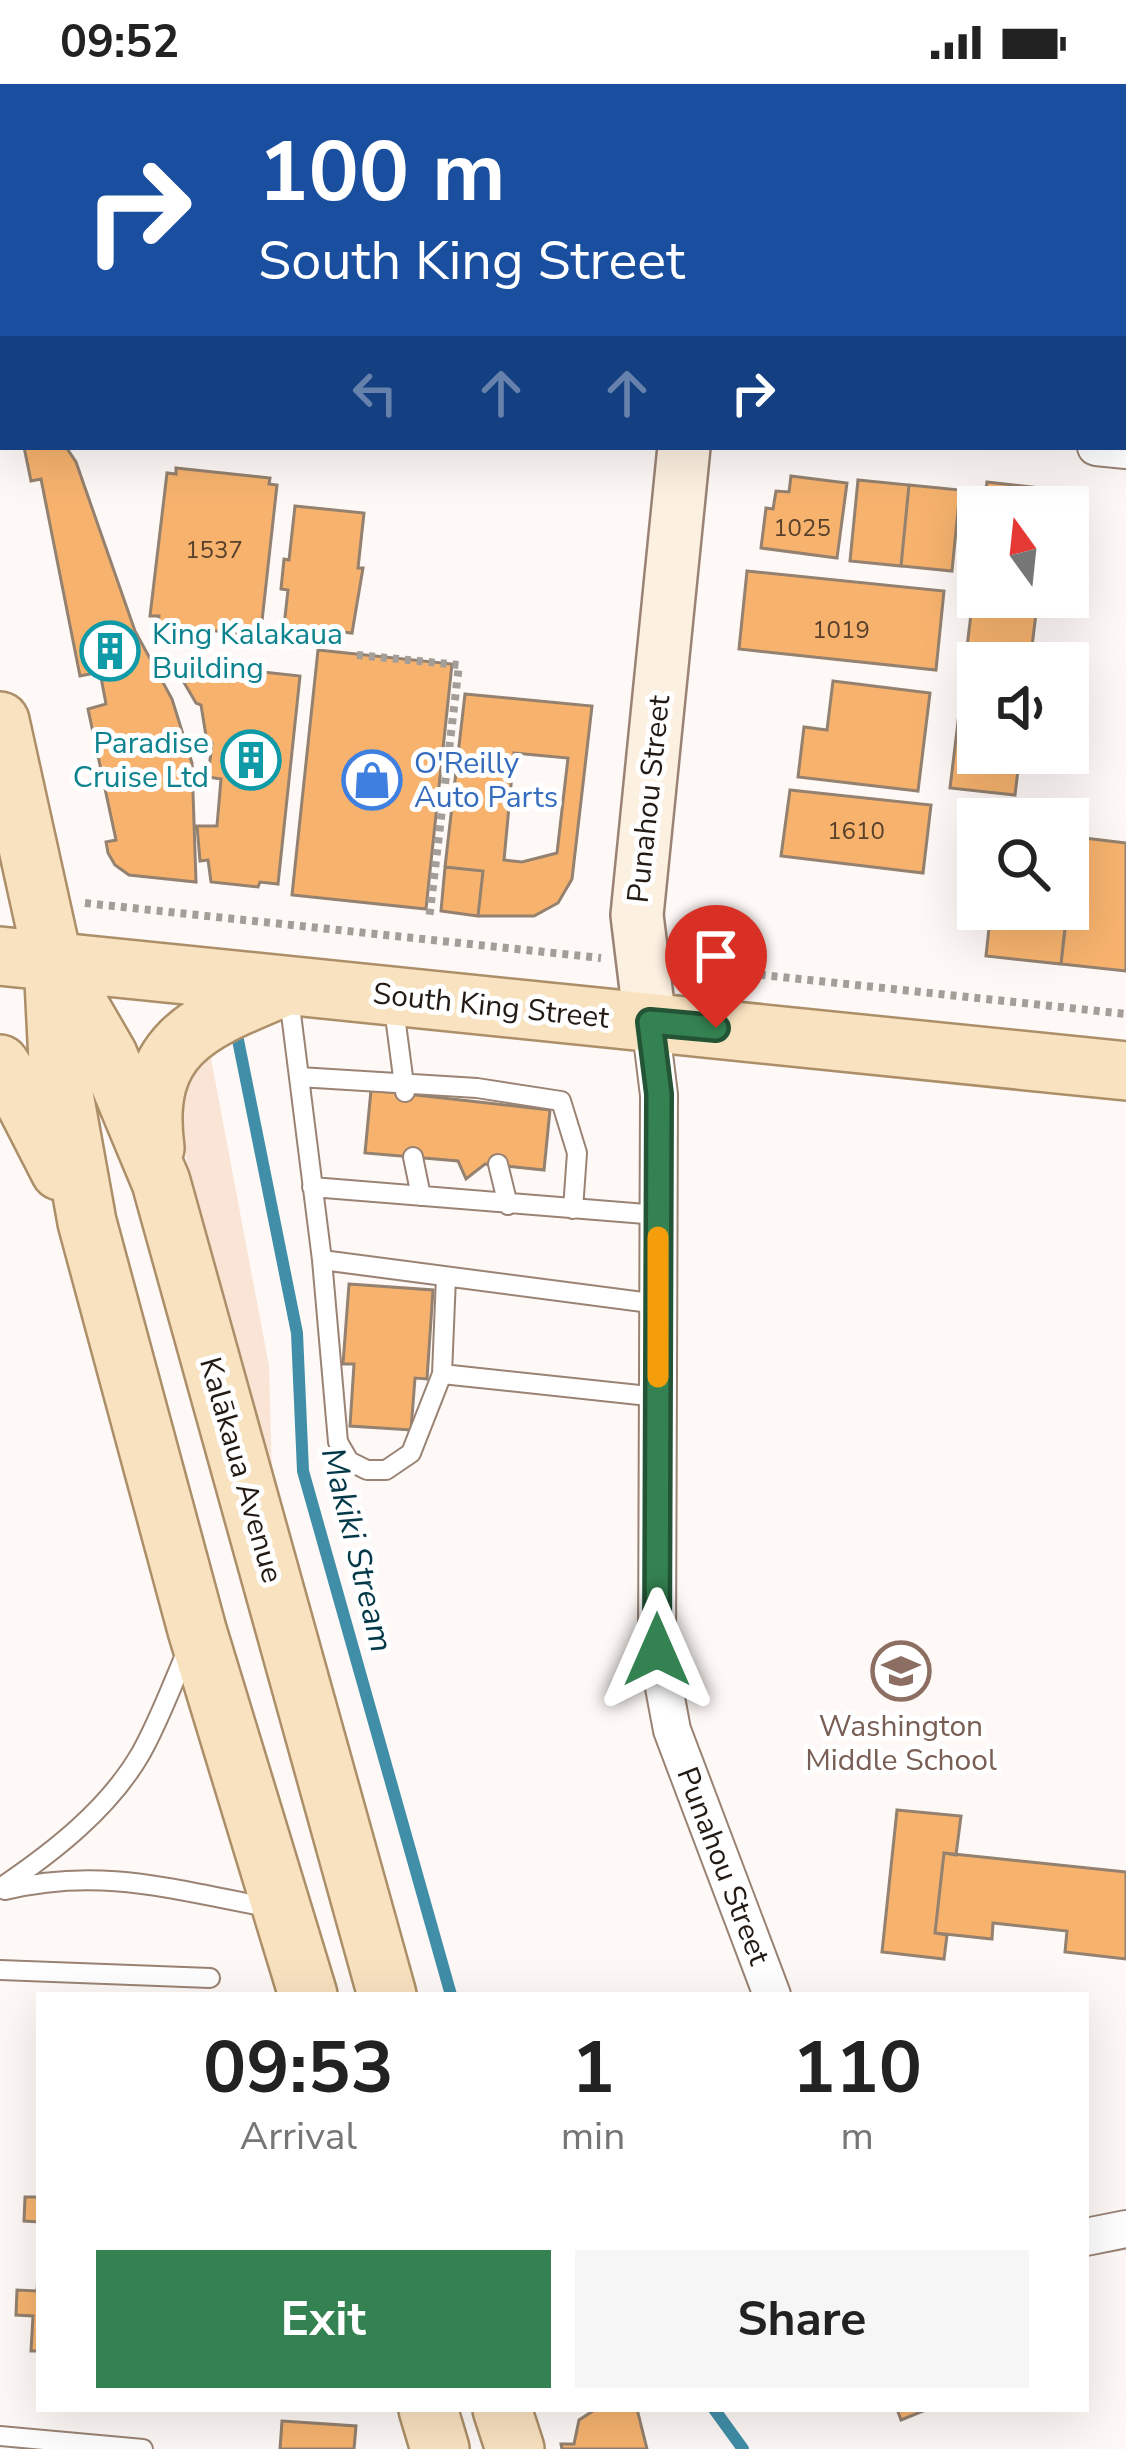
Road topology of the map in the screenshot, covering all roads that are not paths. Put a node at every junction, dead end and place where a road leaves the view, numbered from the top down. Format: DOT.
graph roads {
  1 [pos="684,450"];
  2 [pos="0,722"];
  3 [pos="26,958"];
  4 [pos="288,985"];
  5 [pos="392,996"];
  6 [pos="650,1022"];
  7 [pos="0,1064"];
  8 [pos="1126,1071"];
  9 [pos="299,1077"];
  10 [pos="404,1088"];
  11 [pos="413,1157"];
  12 [pos="498,1165"];
  13 [pos="161,1182"];
  14 [pos="312,1187"];
  15 [pos="421,1196"];
  16 [pos="508,1204"];
  17 [pos="573,1209"];
  18 [pos="658,1215"];
  19 [pos="87,1222"];
  20 [pos="322,1260"];
  21 [pos="446,1277"];
  22 [pos="658,1304"];
  23 [pos="442,1374"];
  24 [pos="658,1396"];
  25 [pos="197,1630"];
  26 [pos="0,1890"];
  27 [pos="283,1910"];
  28 [pos="0,1970"];
  29 [pos="210,1978"];
  30 [pos="307,1992"];
  31 [pos="386,1992"];
  32 [pos="771,1992"];
  33 [pos="1126,2229"];
  34 [pos="1089,2235"];
  35 [pos="503,2412"];
  36 [pos="0,2436"];
  37 [pos="143,2449"];
  38 [pos="515,2449"];
  1 -- 6 [label="main road, Punahou Street"];
  2 -- 3 [label="main road, Kalākaua Avenue"];
  3 -- 4 [label="main road, South King Street"];
  3 -- 13 [label="main road, Kalākaua Avenue"];
  3 -- 19 [label="main road, Kalākaua Avenue"];
  4 -- 5 [label="main road, South King Street"];
  4 -- 9 [label="lane"];
  4 -- 13 [label="main road"];
  5 -- 6 [label="main road, South King Street"];
  5 -- 10 [label="lane"];
  6 -- 8 [label="main road, South King Street"];
  6 -- 18 [label="street, Punahou Street"];
  7 -- 19 [label="main road"];
  9 -- 10 [label="lane"];
  9 -- 14 [label="lane"];
  10 -- 17 [label="lane"];
  11 -- 15 [label="lane"];
  12 -- 16 [label="lane"];
  13 -- 31 [label="main road, Kalākaua Avenue"];
  14 -- 15 [label="lane"];
  14 -- 20 [label="lane"];
  15 -- 16 [label="lane"];
  16 -- 17 [label="lane"];
  17 -- 18 [label="lane"];
  18 -- 22 [label="street, Punahou Street"];
  19 -- 25 [label="main road, Kalākaua Avenue"];
  20 -- 21 [label="lane"];
  20 -- 23 [label="lane"];
  21 -- 22 [label="lane"];
  21 -- 23 [label="lane"];
  22 -- 24 [label="street, Punahou Street"];
  23 -- 24 [label="lane"];
  24 -- 32 [label="street, Punahou Street"];
  25 -- 26 [label="lane"];
  25 -- 27 [label="main road, Kalākaua Avenue"];
  26 -- 27 [label="lane"];
  27 -- 30 [label="main road, Kalākaua Avenue"];
  28 -- 29 [label="lane"];
  33 -- 34 [label="street"];
  35 -- 38 [label="main road"];
  36 -- 37 [label="lane"];
}
